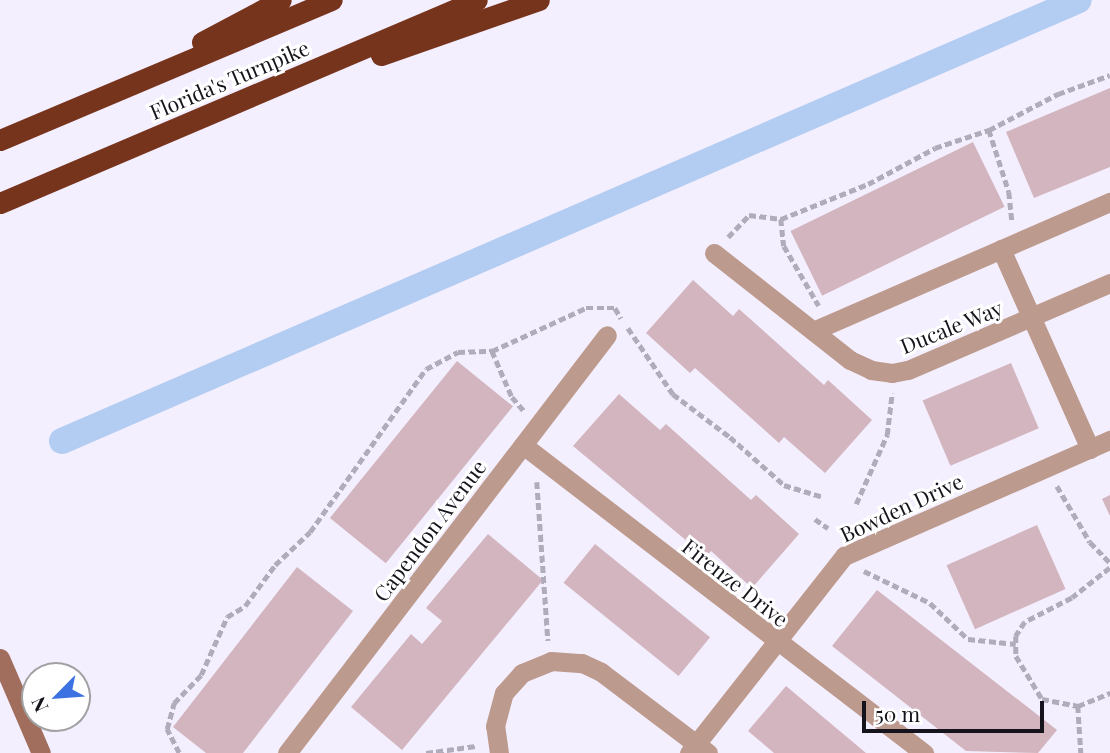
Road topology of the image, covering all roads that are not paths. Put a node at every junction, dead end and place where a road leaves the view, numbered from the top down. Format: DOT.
graph roads {
  1 [pos="281,0"];
  2 [pos="332,0"];
  3 [pos="477,0"];
  4 [pos="539,0"];
  5 [pos="91,101"];
  6 [pos="210,114"];
  7 [pos="0,140"];
  8 [pos="1110,202"];
  9 [pos="0,203"];
  10 [pos="1001,249"];
  11 [pos="714,253"];
  12 [pos="1110,283"];
  13 [pos="1031,317"];
  14 [pos="820,328"];
  15 [pos="607,335"];
  16 [pos="1110,440"];
  17 [pos="523,445"];
  18 [pos="1090,449"];
  19 [pos="778,644"];
  20 [pos="0,658"];
  21 [pos="490,749"];
  22 [pos="697,750"];
  23 [pos="41,753"];
  24 [pos="287,753"];
  25 [pos="924,753"];
  1 -- 5 [label="highway"];
  2 -- 5 [label="highway, Florida's Turnpike"];
  3 -- 6 [label="highway, Florida's Turnpike"];
  4 -- 6 [label="highway"];
  5 -- 7 [label="highway, Florida's Turnpike"];
  6 -- 9 [label="highway, Florida's Turnpike"];
  8 -- 10 [label="street"];
  10 -- 13 [label="street"];
  10 -- 14 [label="street"];
  11 -- 14 [label="street, Ducale Way"];
  12 -- 13 [label="street, Ducale Way"];
  13 -- 14 [label="street, Ducale Way"];
  13 -- 18 [label="street"];
  15 -- 17 [label="street, Capendon Avenue"];
  16 -- 18 [label="street, Bowden Drive"];
  17 -- 19 [label="street, Firenze Drive"];
  17 -- 24 [label="street, Capendon Avenue"];
  18 -- 19 [label="street, Bowden Drive"];
  19 -- 22 [label="street, Bowden Drive"];
  19 -- 25 [label="street, Firenze Drive"];
  20 -- 23 [label="main road"];
  21 -- 22 [label="street"];
}
